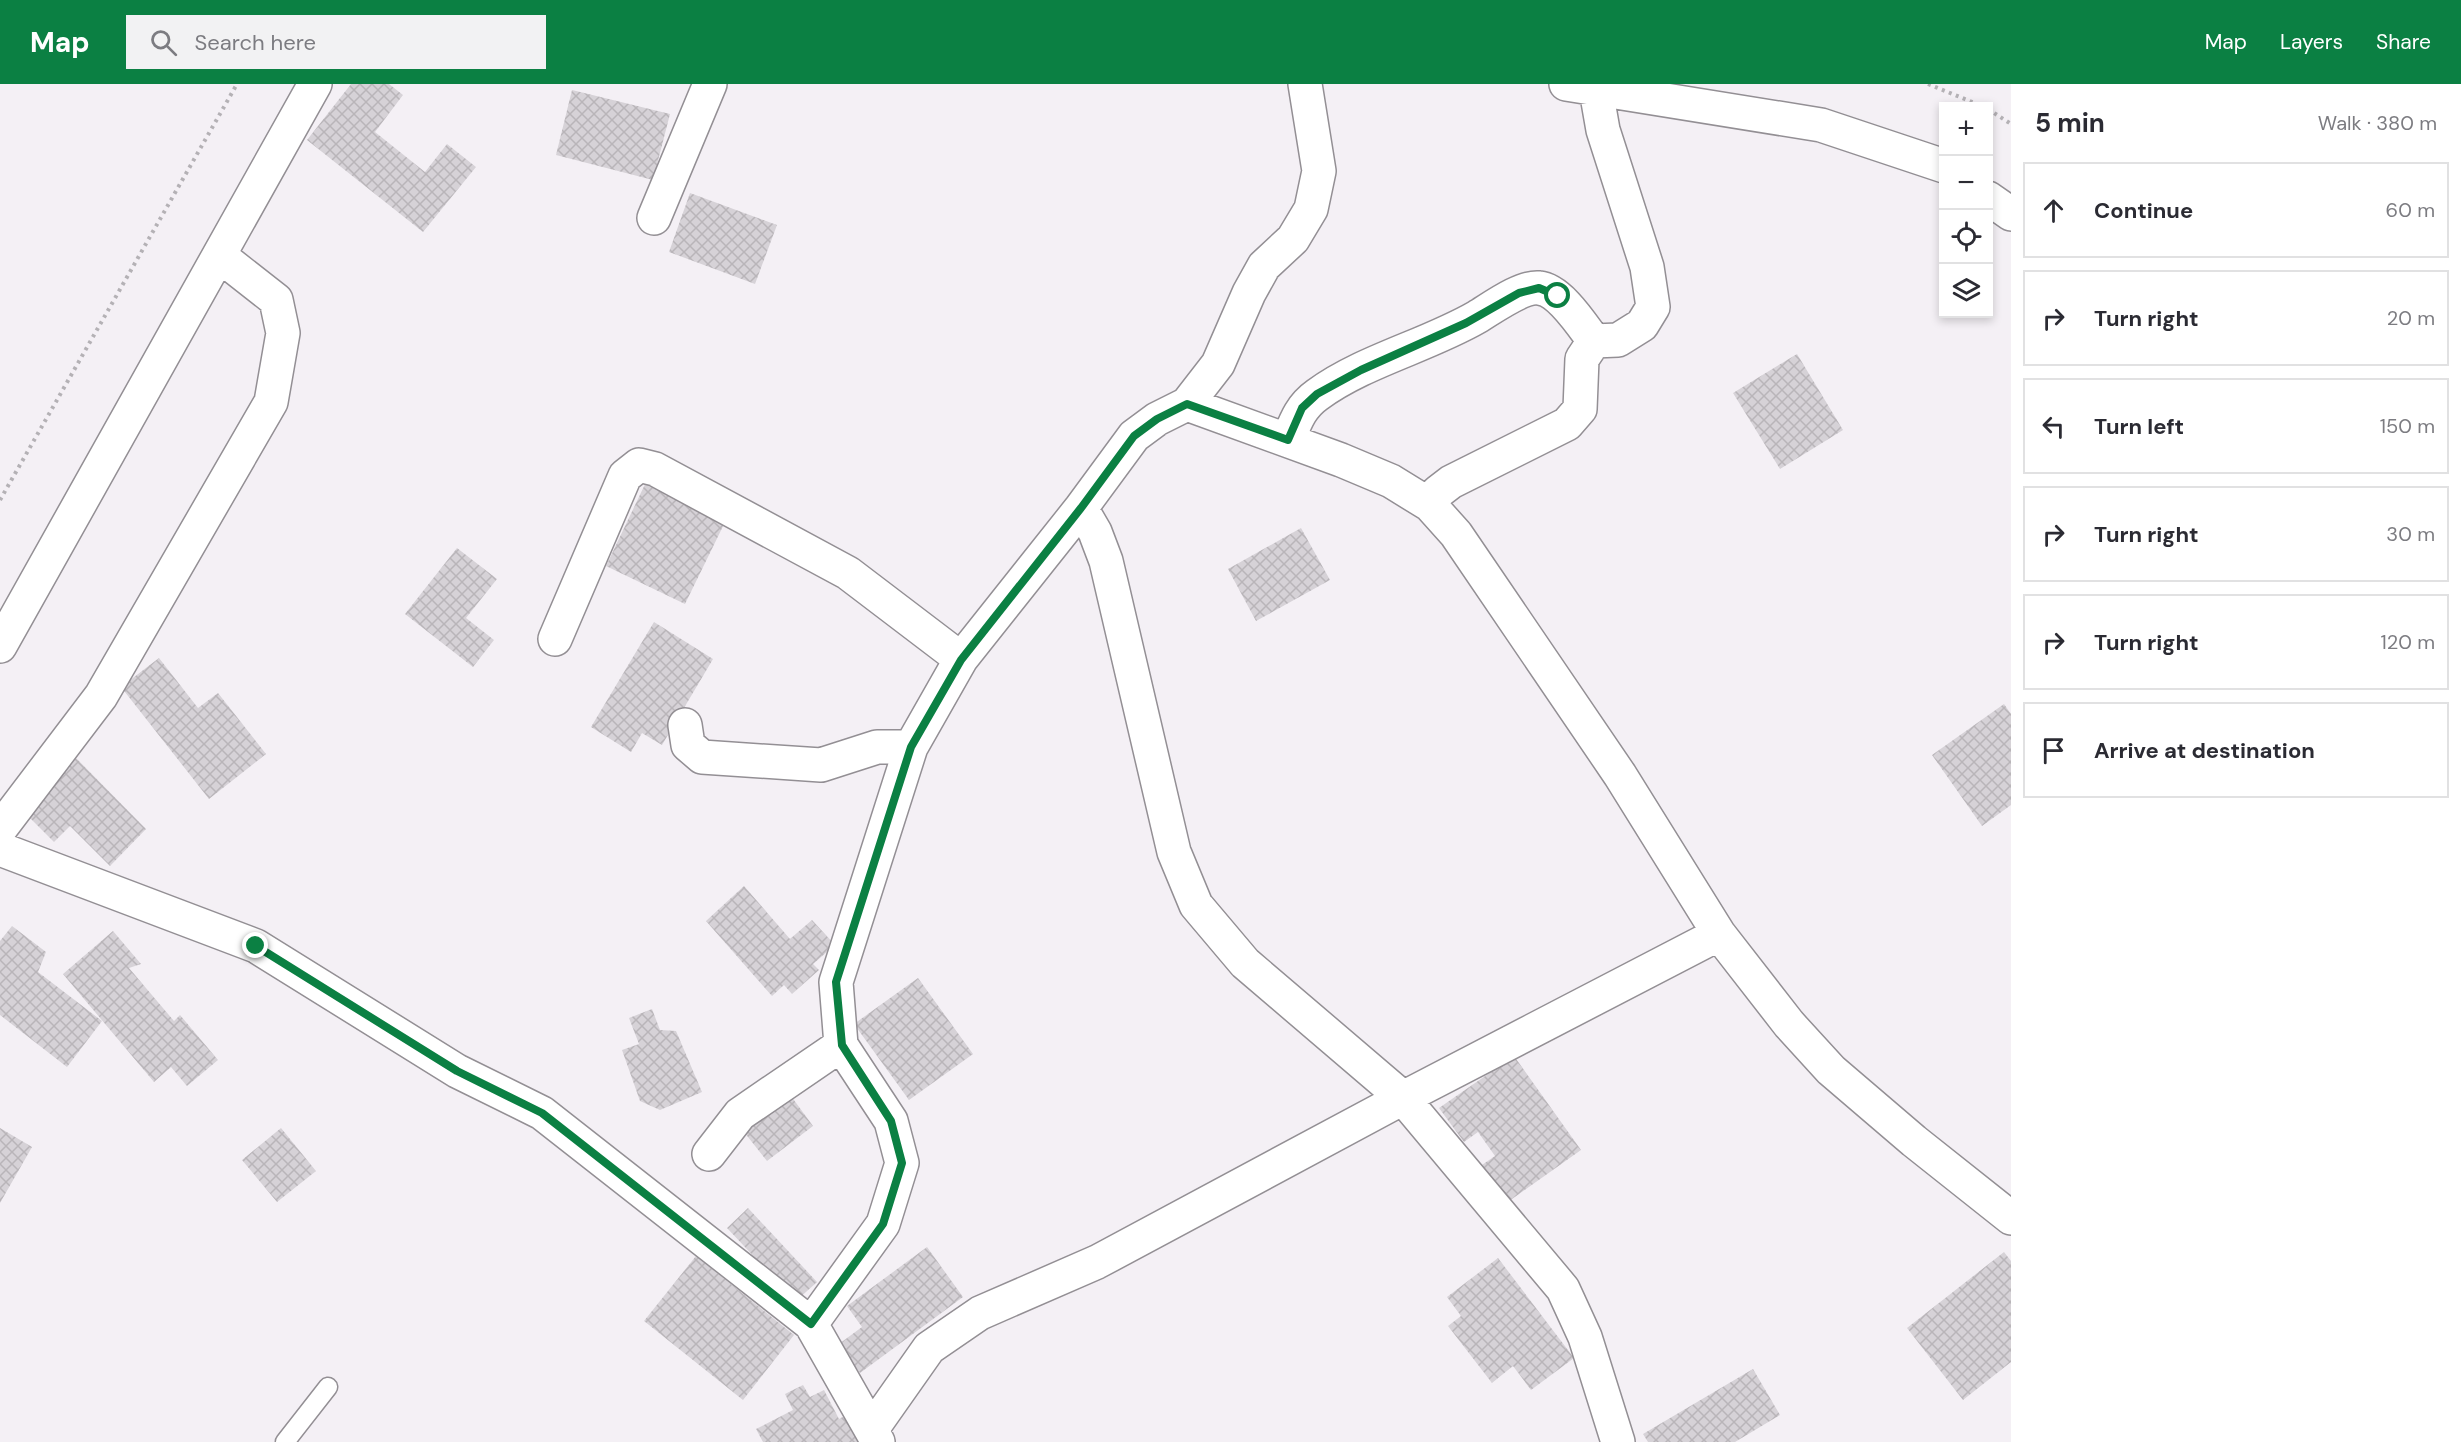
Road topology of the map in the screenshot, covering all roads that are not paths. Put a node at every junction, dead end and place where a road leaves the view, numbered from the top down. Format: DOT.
graph roads {
  1 [pos="315,84"];
  2 [pos="710,84"];
  3 [pos="1305,84"];
  4 [pos="1581,87"];
  5 [pos="1939,164"];
  6 [pos="1993,201"];
  7 [pos="2011,214"];
  8 [pos="654,218"];
  9 [pos="220,256"];
  10 [pos="1594,340"];
  11 [pos="1187,404"];
  12 [pos="1288,440"];
  13 [pos="1430,505"];
  14 [pos="1081,508"];
  15 [pos="555,639"];
  16 [pos="0,646"];
  17 [pos="961,660"];
  18 [pos="685,725"];
  19 [pos="911,747"];
  20 [pos="0,829"];
  21 [pos="0,849"];
  22 [pos="1719,934"];
  23 [pos="842,1045"];
  24 [pos="1403,1098"];
  25 [pos="709,1154"];
  26 [pos="2011,1218"];
  27 [pos="811,1324"];
  28 [pos="328,1387"];
  29 [pos="875,1435"];
  30 [pos="285,1442"];
  31 [pos="1618,1442"];
  1 -- 9 [label="street"];
  2 -- 8 [label="street"];
  3 -- 11 [label="street"];
  4 -- 5 [label="street"];
  4 -- 10 [label="street"];
  6 -- 7 [label="street"];
  9 -- 16 [label="street"];
  9 -- 20 [label="street"];
  10 -- 12 [label="street"];
  10 -- 13 [label="street"];
  11 -- 12 [label="street"];
  11 -- 14 [label="street"];
  12 -- 13 [label="street"];
  13 -- 22 [label="street"];
  14 -- 17 [label="street"];
  14 -- 24 [label="street"];
  15 -- 17 [label="street"];
  17 -- 19 [label="street"];
  18 -- 19 [label="street"];
  19 -- 23 [label="street"];
  21 -- 27 [label="street"];
  22 -- 24 [label="street"];
  22 -- 26 [label="street"];
  23 -- 25 [label="street"];
  23 -- 27 [label="street"];
  24 -- 29 [label="street"];
  24 -- 31 [label="street"];
  27 -- 29 [label="street"];
  28 -- 30 [label="lane"];
}
